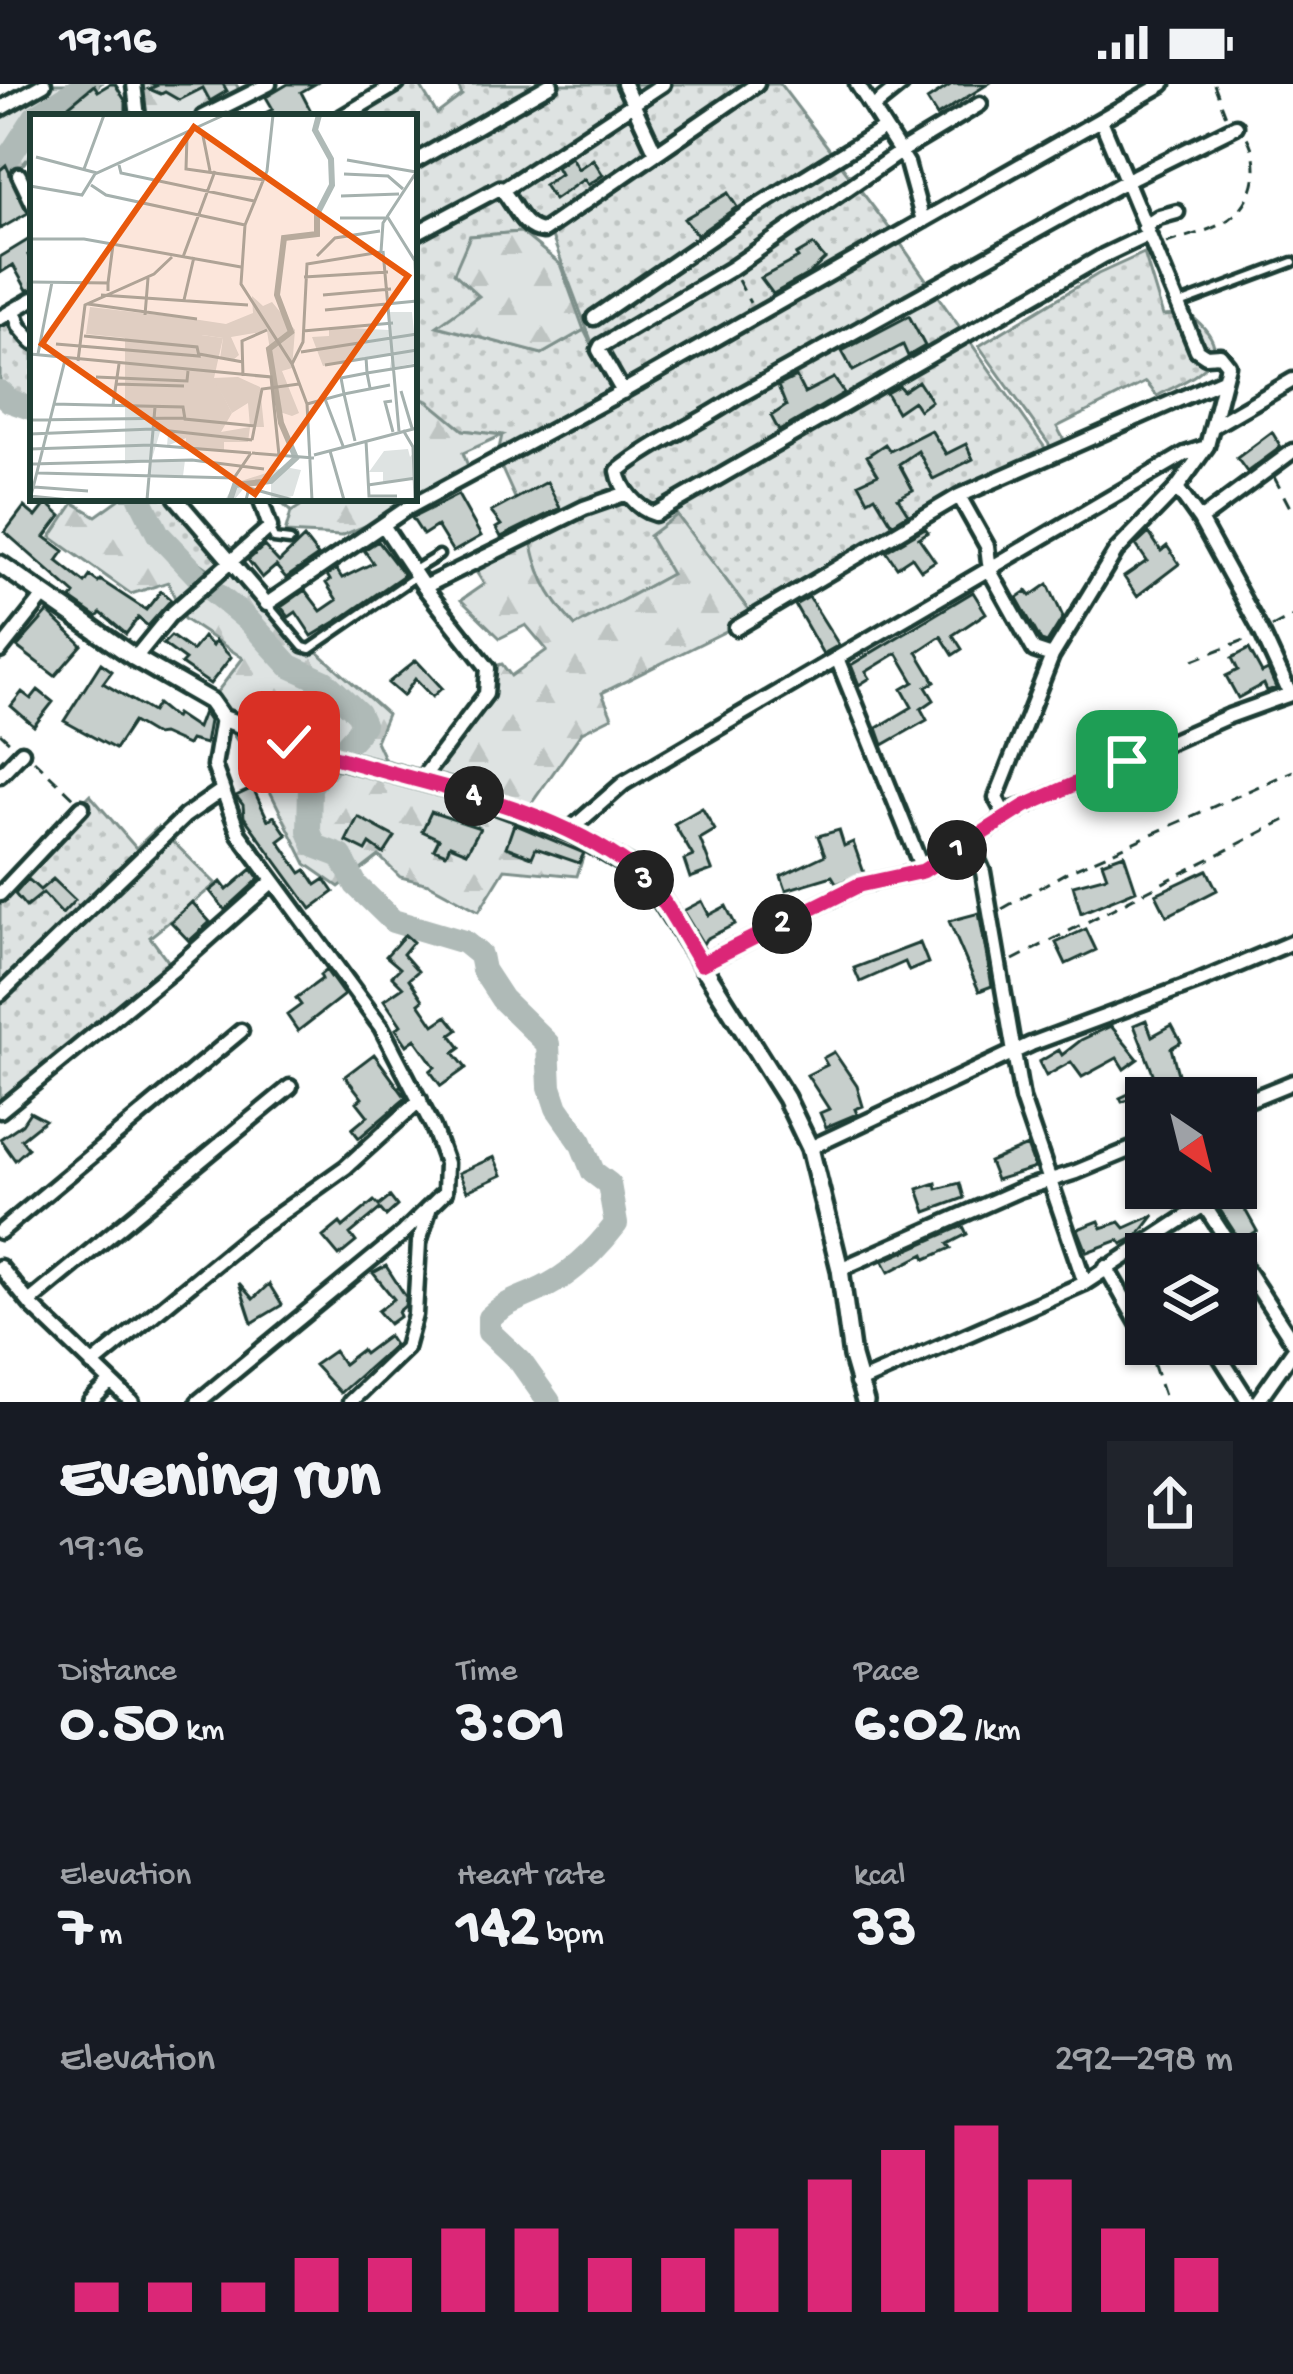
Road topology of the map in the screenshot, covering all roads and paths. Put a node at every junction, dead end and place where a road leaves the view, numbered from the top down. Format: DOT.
graph roads {
  1 [pos="44,84"];
  2 [pos="134,84"];
  3 [pos="269,84"];
  4 [pos="398,84"];
  5 [pos="551,84"];
  6 [pos="625,84"];
  7 [pos="663,84"];
  8 [pos="757,84"];
  9 [pos="857,84"];
  10 [pos="902,84"];
  11 [pos="1214,84"];
  12 [pos="1158,85"];
  13 [pos="635,101"];
  14 [pos="980,104"];
  15 [pos="872,108"];
  16 [pos="0,109"];
  17 [pos="138,114"];
  18 [pos="209,114"];
  19 [pos="346,114"];
  20 [pos="1101,120"];
  21 [pos="1236,126"];
  22 [pos="884,128"];
  23 [pos="655,151"];
  24 [pos="900,152"];
  25 [pos="417,160"];
  26 [pos="20,175"];
  27 [pos="1127,182"];
  28 [pos="504,188"];
  29 [pos="30,198"];
  30 [pos="1178,212"];
  31 [pos="923,221"];
  32 [pos="417,232"];
  33 [pos="1148,236"];
  34 [pos="1293,262"];
  35 [pos="732,268"];
  36 [pos="30,301"];
  37 [pos="1180,304"];
  38 [pos="14,310"];
  39 [pos="757,316"];
  40 [pos="0,318"];
  41 [pos="595,318"];
  42 [pos="30,339"];
  43 [pos="1222,380"];
  44 [pos="1293,380"];
  45 [pos="622,392"];
  46 [pos="1212,427"];
  47 [pos="1207,446"];
  48 [pos="1293,451"];
  49 [pos="1270,469"];
  50 [pos="1177,488"];
  51 [pos="627,493"];
  52 [pos="959,496"];
  53 [pos="179,501"];
  54 [pos="261,501"];
  55 [pos="1293,513"];
  56 [pos="1200,520"];
  57 [pos="383,525"];
  58 [pos="270,527"];
  59 [pos="290,541"];
  60 [pos="439,556"];
  61 [pos="232,560"];
  62 [pos="0,564"];
  63 [pos="990,571"];
  64 [pos="418,578"];
  65 [pos="44,597"];
  66 [pos="267,604"];
  67 [pos="1293,616"];
  68 [pos="736,628"];
  69 [pos="1262,633"];
  70 [pos="0,651"];
  71 [pos="1052,656"];
  72 [pos="135,658"];
  73 [pos="837,658"];
  74 [pos="1193,660"];
  75 [pos="1292,693"];
  76 [pos="222,718"];
  77 [pos="0,733"];
  78 [pos="22,752"];
  79 [pos="1293,771"];
  80 [pos="0,775"];
  81 [pos="420,781"];
  82 [pos="220,791"];
  83 [pos="1025,806"];
  84 [pos="82,807"];
  85 [pos="1293,815"];
  86 [pos="568,831"];
  87 [pos="970,842"];
  88 [pos="923,871"];
  89 [pos="273,881"];
  90 [pos="0,894"];
  91 [pos="990,915"];
  92 [pos="1293,941"];
  93 [pos="701,964"];
  94 [pos="1000,966"];
  95 [pos="0,994"];
  96 [pos="241,1031"];
  97 [pos="1014,1052"];
  98 [pos="1293,1082"];
  99 [pos="290,1087"];
  100 [pos="1257,1097"];
  101 [pos="420,1100"];
  102 [pos="0,1111"];
  103 [pos="810,1148"];
  104 [pos="1125,1151"];
  105 [pos="1050,1181"];
  106 [pos="429,1209"];
  107 [pos="0,1232"];
  108 [pos="1160,1233"];
  109 [pos="1222,1233"];
  110 [pos="1125,1255"];
  111 [pos="0,1267"];
  112 [pos="1106,1267"];
  113 [pos="840,1269"];
  114 [pos="1084,1282"];
  115 [pos="1257,1288"];
  116 [pos="1125,1300"];
  117 [pos="29,1303"];
  118 [pos="1293,1346"];
  119 [pos="92,1365"];
  120 [pos="1155,1365"];
  121 [pos="1227,1365"];
  122 [pos="111,1382"];
  123 [pos="857,1383"];
  124 [pos="90,1402"];
  125 [pos="133,1402"];
  126 [pos="197,1402"];
  127 [pos="350,1402"];
  128 [pos="865,1402"];
  129 [pos="1166,1402"];
  130 [pos="1253,1402"];
  1 -- 16 [label="street"];
  2 -- 17 [label="street"];
  3 -- 18 [label="street"];
  4 -- 19 [label="street"];
  5 -- 25 [label="street"];
  6 -- 13 [label="street"];
  7 -- 13 [label="street"];
  8 -- 23 [label="street"];
  9 -- 15 [label="street"];
  10 -- 15 [label="street"];
  11 -- 21 [label="path"];
  12 -- 20 [label="street"];
  13 -- 23 [label="street"];
  13 -- 28 [label="street"];
  14 -- 24 [label="street"];
  15 -- 22 [label="street"];
  20 -- 27 [label="street"];
  20 -- 31 [label="street"];
  21 -- 27 [label="street"];
  21 -- 33 [label="path"];
  22 -- 24 [label="street"];
  22 -- 41 [label="street"];
  23 -- 28 [label="street"];
  24 -- 31 [label="street"];
  24 -- 35 [label="street"];
  26 -- 29 [label="street"];
  27 -- 33 [label="street"];
  27 -- 51 [label="street"];
  28 -- 32 [label="street"];
  30 -- 33 [label="street"];
  31 -- 39 [label="street"];
  33 -- 37 [label="street"];
  33 -- 51 [label="street"];
  34 -- 37 [label="lane"];
  35 -- 39 [label="path"];
  35 -- 45 [label="street"];
  36 -- 38 [label="street"];
  37 -- 43 [label="street"];
  38 -- 40 [label="street"];
  38 -- 42 [label="street"];
  39 -- 45 [label="street"];
  43 -- 46 [label="street"];
  43 -- 52 [label="street"];
  44 -- 46 [label="street"];
  45 -- 57 [label="street"];
  46 -- 47 [label="street"];
  47 -- 50 [label="street"];
  47 -- 63 [label="street"];
  48 -- 49 [label="street"];
  49 -- 55 [label="path"];
  49 -- 56 [label="street"];
  50 -- 56 [label="street"];
  50 -- 71 [label="street"];
  51 -- 64 [label="street"];
  52 -- 63 [label="street"];
  52 -- 68 [label="street"];
  53 -- 61 [label="street"];
  54 -- 58 [label="street"];
  56 -- 69 [label="street"];
  57 -- 64 [label="street"];
  57 -- 66 [label="street"];
  58 -- 59 [label="lane"];
  58 -- 61 [label="street"];
  60 -- 64 [label="lane"];
  61 -- 66 [label="street"];
  61 -- 72 [label="street"];
  62 -- 65 [label="street"];
  63 -- 71 [label="street"];
  63 -- 73 [label="street"];
  64 -- 66 [label="lane"];
  64 -- 81 [label="street"];
  65 -- 70 [label="street"];
  65 -- 72 [label="street"];
  67 -- 69 [label="path"];
  69 -- 74 [label="path"];
  69 -- 75 [label="street"];
  71 -- 83 [label="street"];
  72 -- 76 [label="street"];
  73 -- 86 [label="street"];
  73 -- 88 [label="street"];
  75 -- 83 [label="street"];
  76 -- 81 [label="street"];
  76 -- 82 [label="street"];
  77 -- 78 [label="path"];
  78 -- 80 [label="street"];
  78 -- 84 [label="path"];
  79 -- 91 [label="path"];
  81 -- 86 [label="street"];
  82 -- 89 [label="street"];
  82 -- 95 [label="street"];
  83 -- 87 [label="street"];
  84 -- 90 [label="street"];
  85 -- 94 [label="path"];
  86 -- 93 [label="street"];
  87 -- 88 [label="street"];
  87 -- 91 [label="street"];
  88 -- 93 [label="street"];
  89 -- 101 [label="street"];
  89 -- 102 [label="street"];
  91 -- 94 [label="street"];
  92 -- 97 [label="street"];
  93 -- 103 [label="street"];
  94 -- 97 [label="street"];
  96 -- 107 [label="street"];
  97 -- 103 [label="street"];
  97 -- 105 [label="street"];
  98 -- 100 [label="street"];
  99 -- 117 [label="street"];
  101 -- 106 [label="street"];
  101 -- 119 [label="street"];
  103 -- 113 [label="street"];
  104 -- 105 [label="street"];
  105 -- 113 [label="street"];
  105 -- 114 [label="street"];
  106 -- 126 [label="street"];
  106 -- 127 [label="street"];
  108 -- 109 [label="street"];
  110 -- 112 [label="street"];
  111 -- 117 [label="street"];
  112 -- 114 [label="street"];
  112 -- 116 [label="street"];
  113 -- 123 [label="street"];
  114 -- 123 [label="street"];
  115 -- 118 [label="street"];
  117 -- 119 [label="street"];
  118 -- 130 [label="street"];
  119 -- 122 [label="street"];
  120 -- 129 [label="path"];
  121 -- 130 [label="street"];
  122 -- 124 [label="street"];
  122 -- 125 [label="street"];
  123 -- 128 [label="street"];
}
